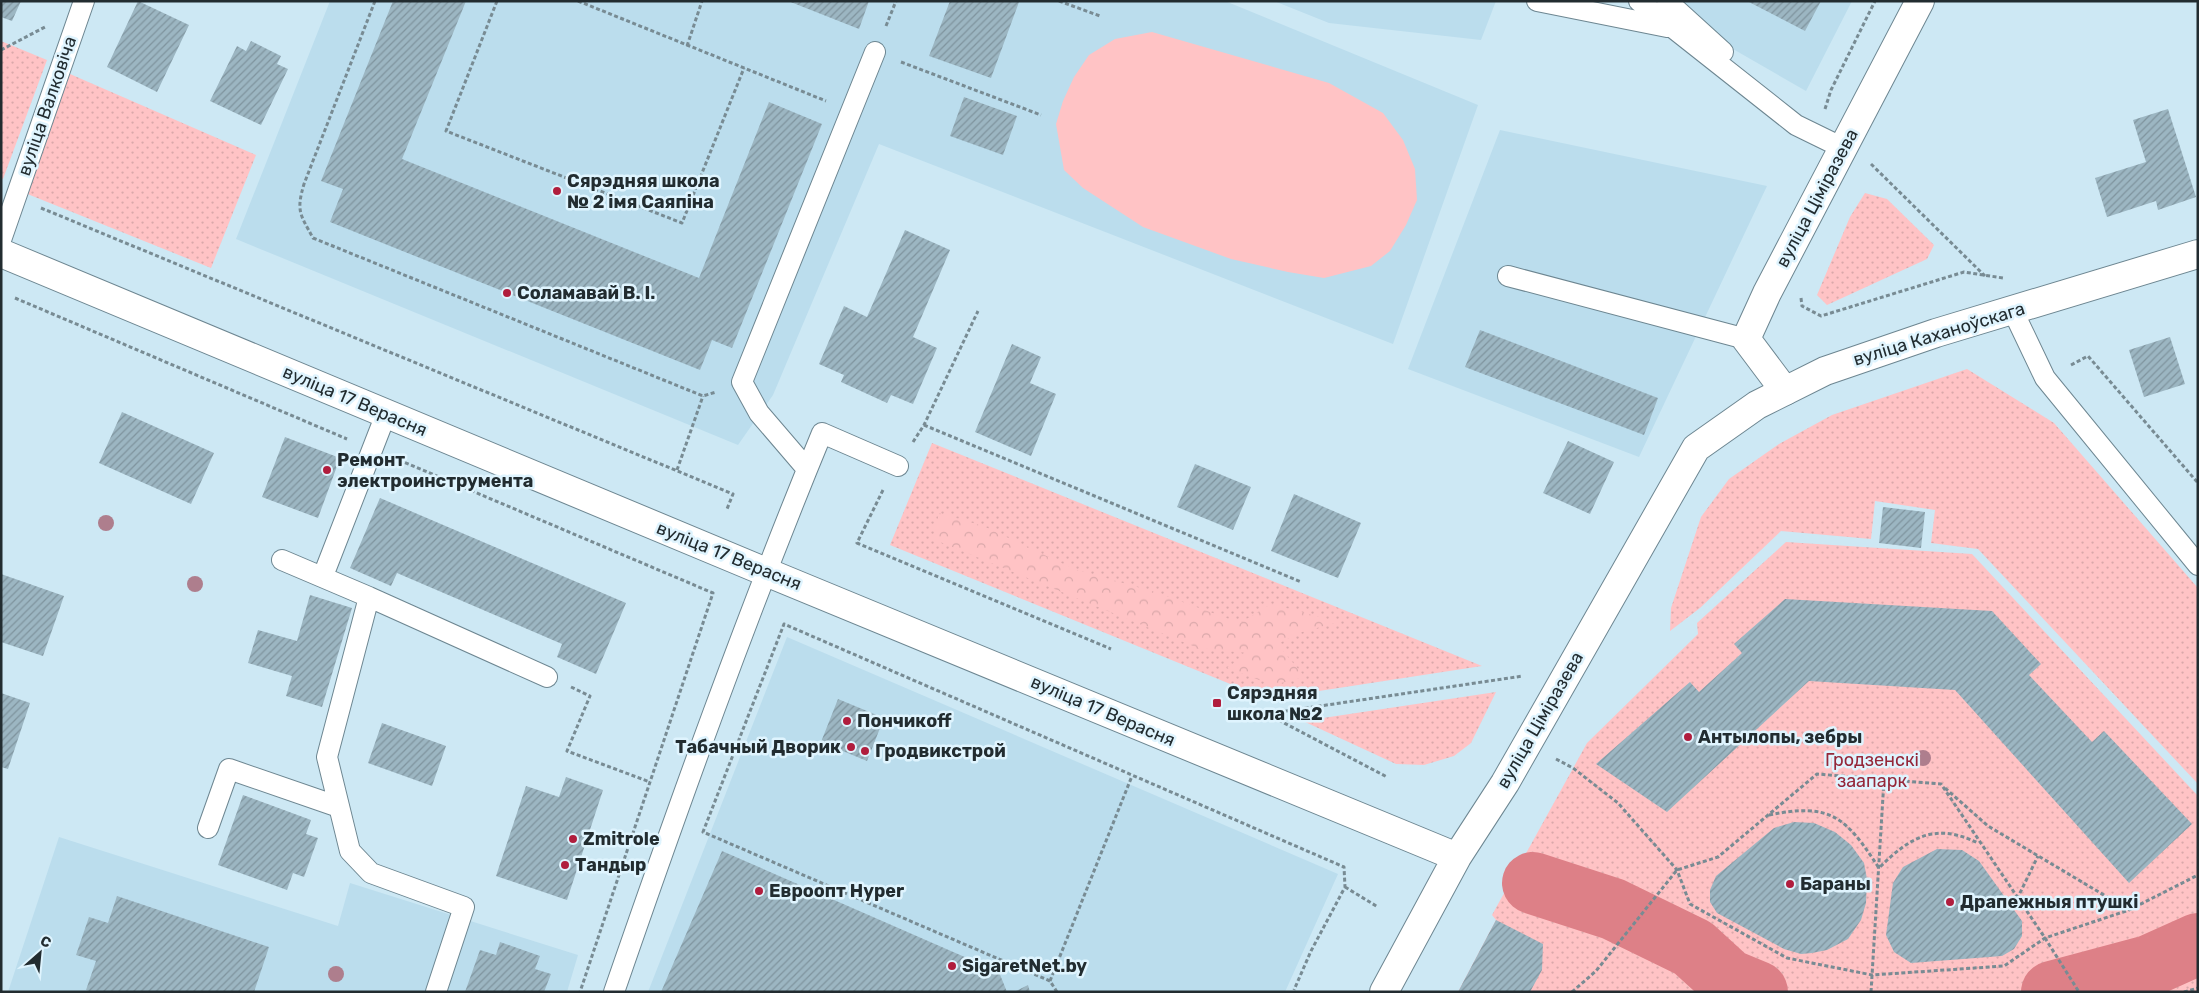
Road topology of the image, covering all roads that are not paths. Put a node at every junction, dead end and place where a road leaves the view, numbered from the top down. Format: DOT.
graph roads {
  1 [pos="1538,1"];
  2 [pos="1639,1"];
  3 [pos="1667,1"];
  4 [pos="1920,1"];
  5 [pos="83,4"];
  6 [pos="1672,28"];
  7 [pos="875,52"];
  8 [pos="1816,135"];
  9 [pos="1854,154"];
  10 [pos="1,240"];
  11 [pos="1,253"];
  12 [pos="2198,254"];
  13 [pos="1508,276"];
  14 [pos="2013,311"];
  15 [pos="1746,339"];
  16 [pos="1786,391"];
  17 [pos="386,414"];
  18 [pos="1696,448"];
  19 [pos="898,466"];
  20 [pos="808,469"];
  21 [pos="282,560"];
  22 [pos="2198,565"];
  23 [pos="766,572"];
  24 [pos="323,576"];
  25 [pos="369,597"];
  26 [pos="547,677"];
  27 [pos="339,807"];
  28 [pos="208,828"];
  29 [pos="1457,857"];
  30 [pos="436,992"];
  31 [pos="614,992"];
  32 [pos="1384,992"];
  1 -- 6 [label="lane"];
  2 -- 6 [label="lane"];
  3 -- 8 [label="lane"];
  4 -- 9 [label="street, вуліца Ціміразева"];
  5 -- 10 [label="lane, вуліца Валковіча"];
  6 -- 8 [label="lane"];
  7 -- 20 [label="lane"];
  8 -- 9 [label="lane"];
  9 -- 15 [label="street, вуліца Ціміразева"];
  11 -- 17 [label="street, вуліца 17 Верасня"];
  12 -- 14 [label="street, вуліца Каханоўскага"];
  13 -- 15 [label="lane"];
  14 -- 16 [label="street, вуліца Каханоўскага"];
  14 -- 22 [label="lane"];
  15 -- 16 [label="street"];
  16 -- 18 [label="street, вуліца Каханоўскага"];
  17 -- 23 [label="street, вуліца 17 Верасня"];
  17 -- 24 [label="lane"];
  18 -- 29 [label="street, вуліца Ціміразева"];
  19 -- 20 [label="lane"];
  20 -- 23 [label="lane"];
  21 -- 24 [label="lane"];
  23 -- 29 [label="street, вуліца 17 Верасня"];
  23 -- 31 [label="lane"];
  24 -- 25 [label="lane"];
  25 -- 26 [label="lane"];
  25 -- 27 [label="lane"];
  27 -- 28 [label="lane"];
  27 -- 30 [label="lane"];
  29 -- 32 [label="street, вуліца Ціміразева"];
}
